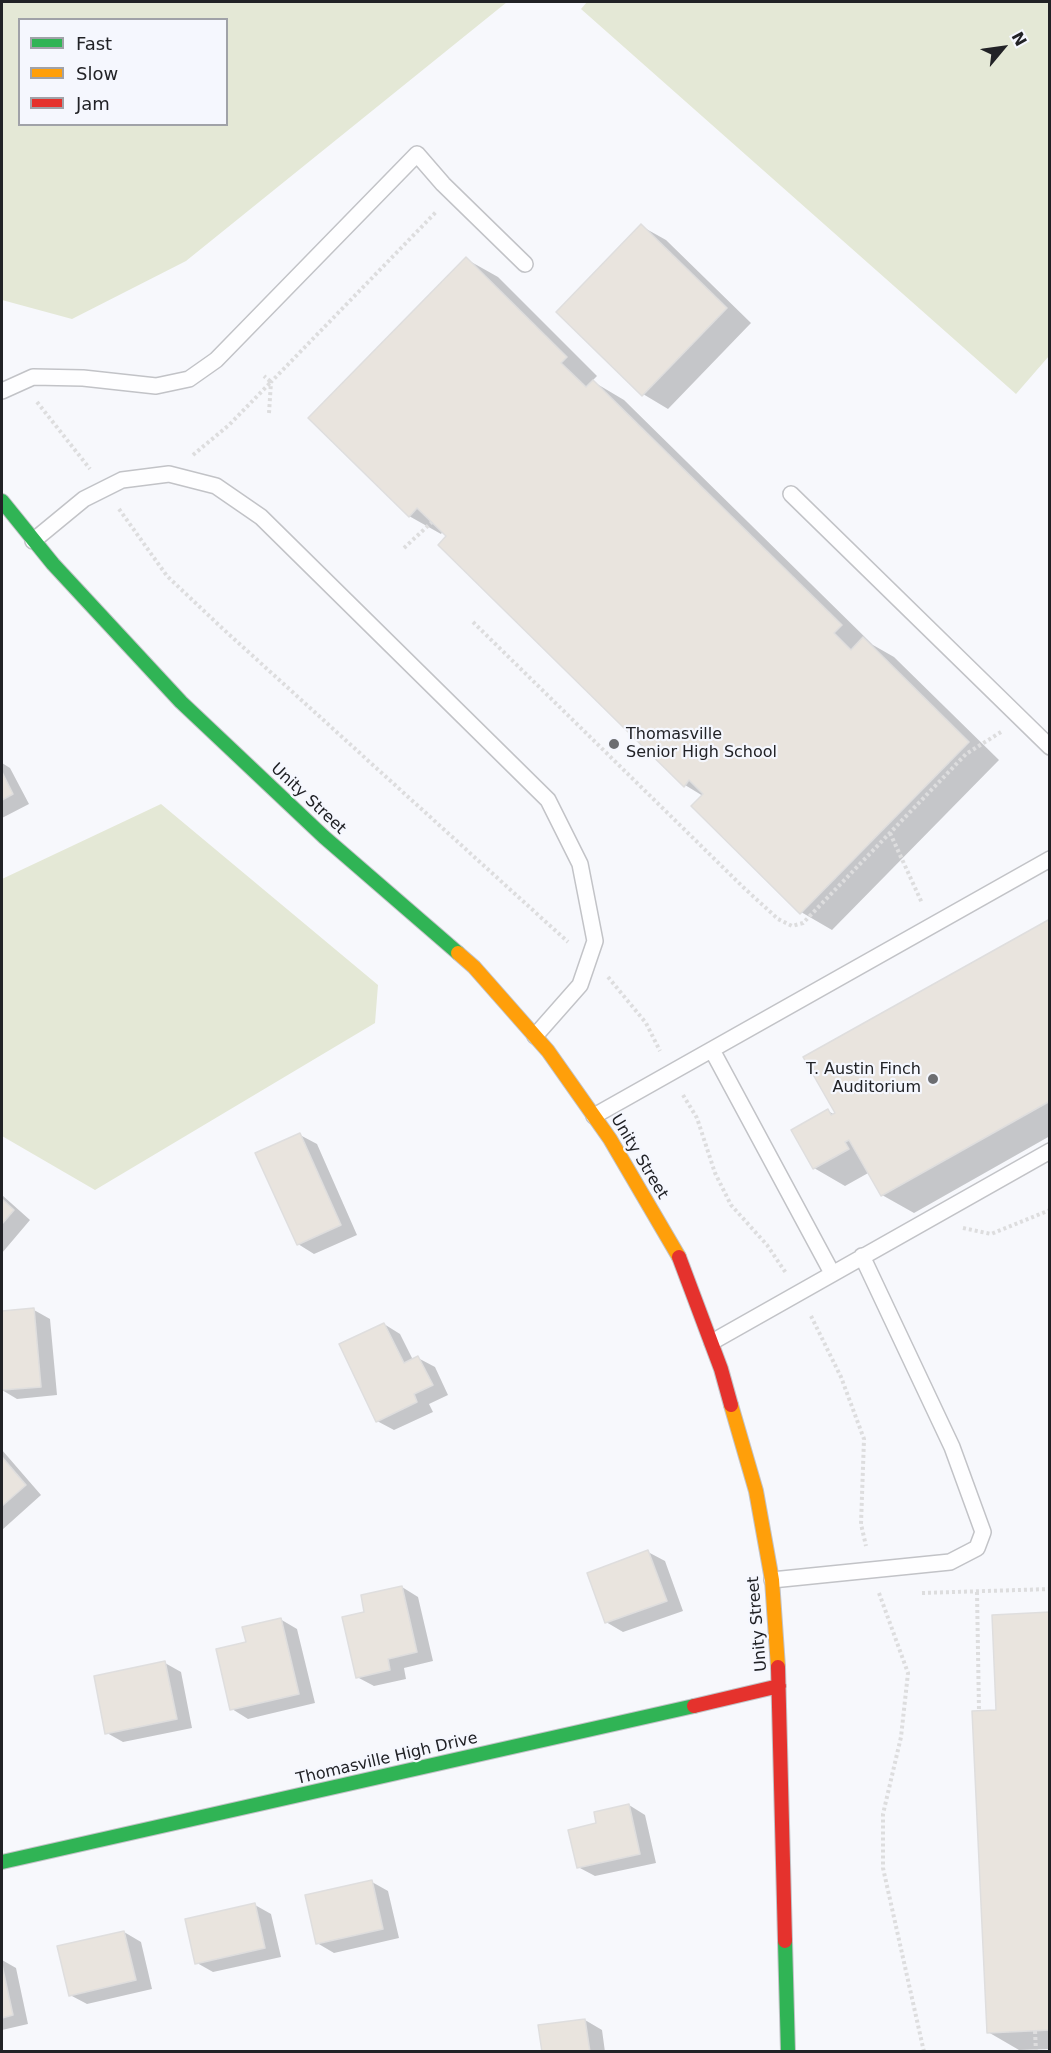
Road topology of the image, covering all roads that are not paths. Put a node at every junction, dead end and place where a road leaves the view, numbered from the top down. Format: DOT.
graph roads {
  1 [pos="525,264"];
  2 [pos="2,391"];
  3 [pos="791,494"];
  4 [pos="2,501"];
  5 [pos="33,541"];
  6 [pos="1050,747"];
  7 [pos="1050,859"];
  8 [pos="535,1036"];
  9 [pos="712,1050"];
  10 [pos="594,1116"];
  11 [pos="1050,1151"];
  12 [pos="862,1256"];
  13 [pos="832,1273"];
  14 [pos="712,1342"];
  15 [pos="772,1580"];
  16 [pos="779,1686"];
  17 [pos="2,1862"];
  18 [pos="788,2052"];
  1 -- 2 [label="lane"];
  3 -- 6 [label="lane"];
  4 -- 5 [label="street, Unity Street"];
  5 -- 8 [label="street, Unity Street"];
  5 -- 8 [label="lane"];
  7 -- 9 [label="lane"];
  8 -- 10 [label="street, Unity Street"];
  9 -- 10 [label="lane"];
  9 -- 13 [label="lane"];
  10 -- 14 [label="street, Unity Street"];
  11 -- 12 [label="lane"];
  12 -- 13 [label="lane"];
  12 -- 15 [label="lane"];
  13 -- 14 [label="lane"];
  14 -- 15 [label="street, Unity Street"];
  15 -- 16 [label="street, Unity Street"];
  16 -- 17 [label="street, Thomasville High Drive"];
  16 -- 18 [label="street, Unity Street"];
}
